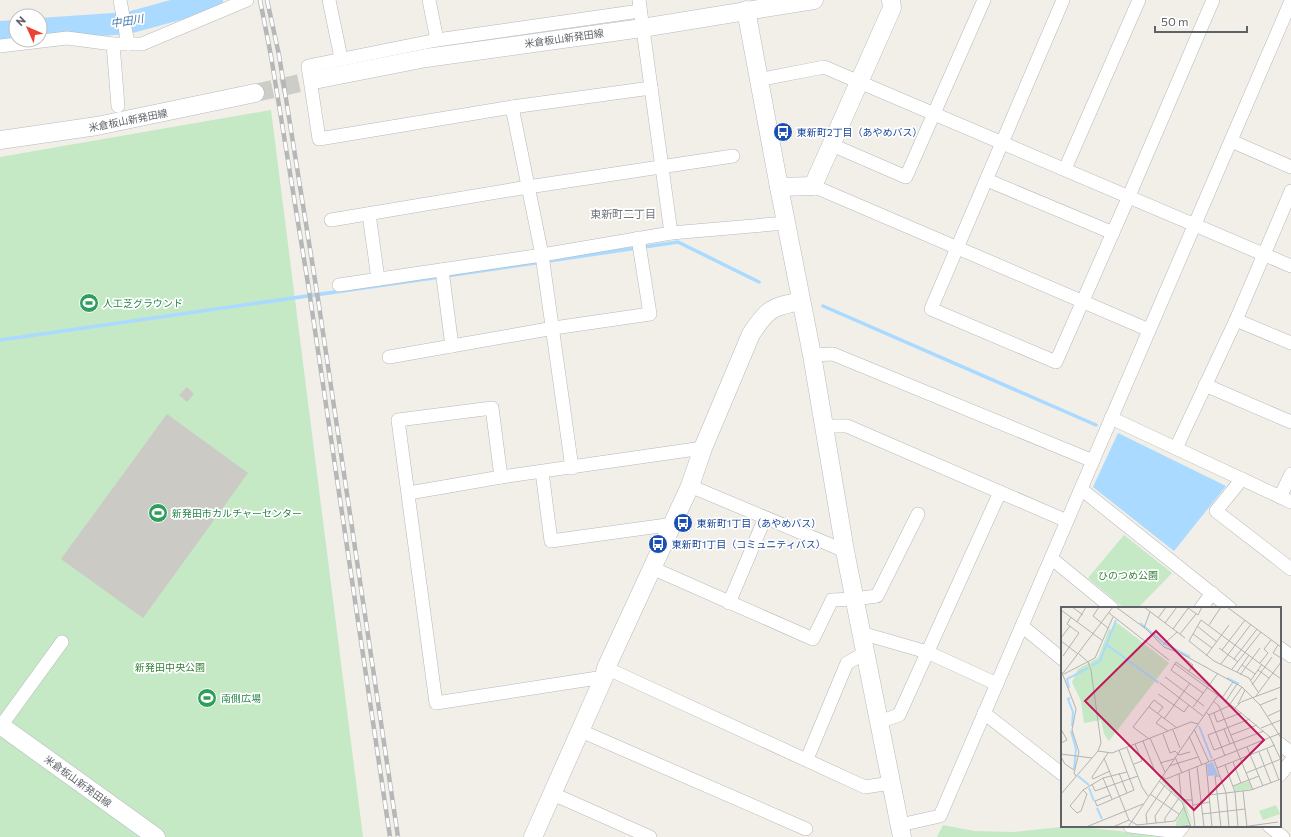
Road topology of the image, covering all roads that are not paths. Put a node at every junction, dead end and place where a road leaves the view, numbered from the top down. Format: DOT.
graph roads {
  1 [pos="120,0"];
  2 [pos="247,0"];
  3 [pos="328,0"];
  4 [pos="429,0"];
  5 [pos="814,0"];
  6 [pos="891,0"];
  7 [pos="984,0"];
  8 [pos="1063,0"];
  9 [pos="1139,0"];
  10 [pos="1213,0"];
  11 [pos="793,1"];
  12 [pos="1291,1"];
  13 [pos="746,10"];
  14 [pos="640,13"];
  15 [pos="437,40"];
  16 [pos="113,44"];
  17 [pos="128,44"];
  18 [pos="0,46"];
  19 [pos="341,58"];
  20 [pos="314,80"];
  21 [pos="758,80"];
  22 [pos="860,81"];
  23 [pos="650,88"];
  24 [pos="255,93"];
  25 [pos="118,106"];
  26 [pos="512,107"];
  27 [pos="934,113"];
  28 [pos="0,140"];
  29 [pos="1231,141"];
  30 [pos="1003,142"];
  31 [pos="832,145"];
  32 [pos="733,156"];
  33 [pos="662,167"];
  34 [pos="1291,167"];
  35 [pos="1065,169"];
  36 [pos="987,180"];
  37 [pos="813,186"];
  38 [pos="528,187"];
  39 [pos="778,187"];
  40 [pos="1291,191"];
  41 [pos="1129,196"];
  42 [pos="369,214"];
  43 [pos="331,220"];
  44 [pos="786,223"];
  45 [pos="1194,224"];
  46 [pos="671,232"];
  47 [pos="1113,233"];
  48 [pos="638,238"];
  49 [pos="958,247"];
  50 [pos="542,255"];
  51 [pos="1264,255"];
  52 [pos="1291,266"];
  53 [pos="442,270"];
  54 [pos="378,279"];
  55 [pos="339,285"];
  56 [pos="801,301"];
  57 [pos="1082,302"];
  58 [pos="1236,320"];
  59 [pos="554,328"];
  60 [pos="1149,330"];
  61 [pos="1291,343"];
  62 [pos="452,346"];
  63 [pos="812,355"];
  64 [pos="388,357"];
  65 [pos="1205,386"];
  66 [pos="1111,418"];
  67 [pos="1291,422"];
  68 [pos="824,426"];
  69 [pos="703,448"];
  70 [pos="1176,448"];
  71 [pos="1093,461"];
  72 [pos="572,468"];
  73 [pos="542,472"];
  74 [pos="1291,474"];
  75 [pos="501,478"];
  76 [pos="1242,479"];
  77 [pos="690,486"];
  78 [pos="1081,489"];
  79 [pos="1000,492"];
  80 [pos="410,493"];
  81 [pos="1286,500"];
  82 [pos="918,514"];
  83 [pos="765,518"];
  84 [pos="1067,521"];
  85 [pos="674,524"];
  86 [pos="845,551"];
  87 [pos="1051,558"];
  88 [pos="652,568"];
  89 [pos="1291,569"];
  90 [pos="1212,593"];
  91 [pos="854,599"];
  92 [pos="729,603"];
  93 [pos="1111,607"];
  94 [pos="1202,607"];
  95 [pos="1229,607"];
  96 [pos="1022,626"];
  97 [pos="861,633"];
  98 [pos="62,642"];
  99 [pos="1281,649"];
  100 [pos="927,652"];
  101 [pos="865,653"];
  102 [pos="1291,656"];
  103 [pos="1061,658"];
  104 [pos="605,673"];
  105 [pos="997,684"];
  106 [pos="984,713"];
  107 [pos="879,722"];
  108 [pos="1,726"];
  109 [pos="581,731"];
  110 [pos="1281,745"];
  111 [pos="1291,753"];
  112 [pos="806,759"];
  113 [pos="1291,761"];
  114 [pos="1061,773"];
  115 [pos="1281,774"];
  116 [pos="891,783"];
  117 [pos="553,794"];
  118 [pos="1138,827"];
  119 [pos="1182,827"];
  120 [pos="1270,827"];
  121 [pos="806,829"];
  122 [pos="901,831"];
  123 [pos="156,837"];
  124 [pos="534,837"];
  125 [pos="650,837"];
  126 [pos="1283,837"];
  1 -- 17 [label="street"];
  2 -- 17 [label="street"];
  3 -- 19 [label="street"];
  4 -- 15 [label="street"];
  5 -- 11 [label="street, 米倉板山新発田線"];
  6 -- 22 [label="street"];
  7 -- 27 [label="street"];
  8 -- 30 [label="street"];
  9 -- 35 [label="street"];
  10 -- 41 [label="street"];
  11 -- 13 [label="street, 米倉板山新発田線"];
  12 -- 29 [label="street"];
  13 -- 14 [label="street, 米倉板山新発田線"];
  13 -- 21 [label="street"];
  14 -- 15 [label="street"];
  14 -- 20 [label="street, 米倉板山新発田線"];
  14 -- 23 [label="street"];
  15 -- 19 [label="street"];
  16 -- 17 [label="street"];
  16 -- 18 [label="street"];
  16 -- 25 [label="street"];
  19 -- 26 [label="street"];
  21 -- 22 [label="street"];
  21 -- 39 [label="street"];
  22 -- 27 [label="street"];
  22 -- 31 [label="street"];
  23 -- 26 [label="street"];
  23 -- 33 [label="street"];
  24 -- 28 [label="street, 米倉板山新発田線"];
  26 -- 38 [label="street"];
  27 -- 30 [label="street"];
  27 -- 31 [label="street"];
  29 -- 34 [label="street"];
  29 -- 45 [label="street"];
  30 -- 35 [label="street"];
  30 -- 36 [label="street"];
  31 -- 37 [label="street"];
  32 -- 33 [label="street"];
  33 -- 38 [label="street"];
  33 -- 46 [label="street"];
  35 -- 41 [label="street"];
  36 -- 47 [label="street"];
  36 -- 49 [label="street"];
  37 -- 39 [label="street"];
  37 -- 49 [label="street"];
  38 -- 42 [label="street"];
  38 -- 50 [label="street"];
  39 -- 44 [label="street"];
  40 -- 51 [label="street"];
  41 -- 45 [label="street"];
  41 -- 47 [label="street"];
  42 -- 43 [label="street"];
  42 -- 54 [label="street"];
  44 -- 46 [label="street"];
  44 -- 56 [label="street"];
  45 -- 51 [label="street"];
  45 -- 60 [label="street"];
  46 -- 48 [label="street"];
  47 -- 57 [label="street"];
  48 -- 50 [label="street"];
  48 -- 59 [label="street"];
  49 -- 57 [label="street"];
  49 -- 57 [label="street"];
  50 -- 53 [label="street"];
  50 -- 59 [label="street"];
  51 -- 52 [label="street"];
  51 -- 58 [label="street"];
  53 -- 54 [label="street"];
  53 -- 62 [label="street"];
  54 -- 55 [label="street"];
  56 -- 63 [label="street"];
  56 -- 69 [label="street"];
  57 -- 60 [label="street"];
  58 -- 61 [label="street"];
  58 -- 65 [label="street"];
  59 -- 62 [label="street"];
  59 -- 72 [label="street"];
  60 -- 66 [label="street"];
  62 -- 64 [label="street"];
  63 -- 68 [label="street"];
  63 -- 71 [label="street"];
  65 -- 67 [label="street"];
  65 -- 70 [label="street"];
  66 -- 70 [label="street"];
  66 -- 71 [label="street"];
  68 -- 79 [label="street"];
  68 -- 86 [label="street"];
  69 -- 72 [label="street"];
  69 -- 77 [label="street"];
  70 -- 76 [label="street"];
  71 -- 78 [label="street"];
  72 -- 73 [label="street"];
  73 -- 75 [label="street"];
  73 -- 85 [label="street"];
  74 -- 81 [label="street"];
  75 -- 80 [label="street"];
  75 -- 80 [label="street"];
  76 -- 81 [label="street"];
  76 -- 89 [label="street"];
  77 -- 83 [label="street"];
  77 -- 85 [label="street"];
  78 -- 84 [label="street"];
  78 -- 90 [label="street"];
  79 -- 84 [label="street"];
  79 -- 100 [label="street"];
  80 -- 104 [label="street"];
  82 -- 91 [label="street"];
  83 -- 86 [label="street"];
  83 -- 92 [label="street"];
  84 -- 87 [label="street"];
  85 -- 88 [label="street"];
  86 -- 91 [label="street"];
  87 -- 93 [label="street"];
  87 -- 96 [label="street"];
  88 -- 92 [label="street"];
  88 -- 104 [label="street"];
  90 -- 94 [label="street"];
  90 -- 95 [label="street"];
  91 -- 92 [label="street"];
  91 -- 97 [label="street"];
  96 -- 103 [label="street"];
  96 -- 105 [label="street"];
  97 -- 100 [label="street"];
  97 -- 101 [label="street"];
  98 -- 108 [label="street"];
  99 -- 102 [label="street"];
  100 -- 105 [label="street"];
  100 -- 107 [label="street"];
  101 -- 107 [label="street"];
  101 -- 112 [label="street"];
  104 -- 109 [label="street"];
  104 -- 112 [label="street"];
  105 -- 106 [label="street"];
  106 -- 114 [label="street"];
  106 -- 122 [label="street"];
  107 -- 116 [label="street"];
  108 -- 123 [label="street, 米倉板山新発田線"];
  109 -- 117 [label="street"];
  109 -- 121 [label="street"];
  110 -- 111 [label="street"];
  112 -- 116 [label="street"];
  113 -- 115 [label="street"];
  116 -- 122 [label="street"];
  117 -- 124 [label="street"];
  117 -- 125 [label="street"];
  118 -- 119 [label="street"];
  120 -- 126 [label="street"];
}
